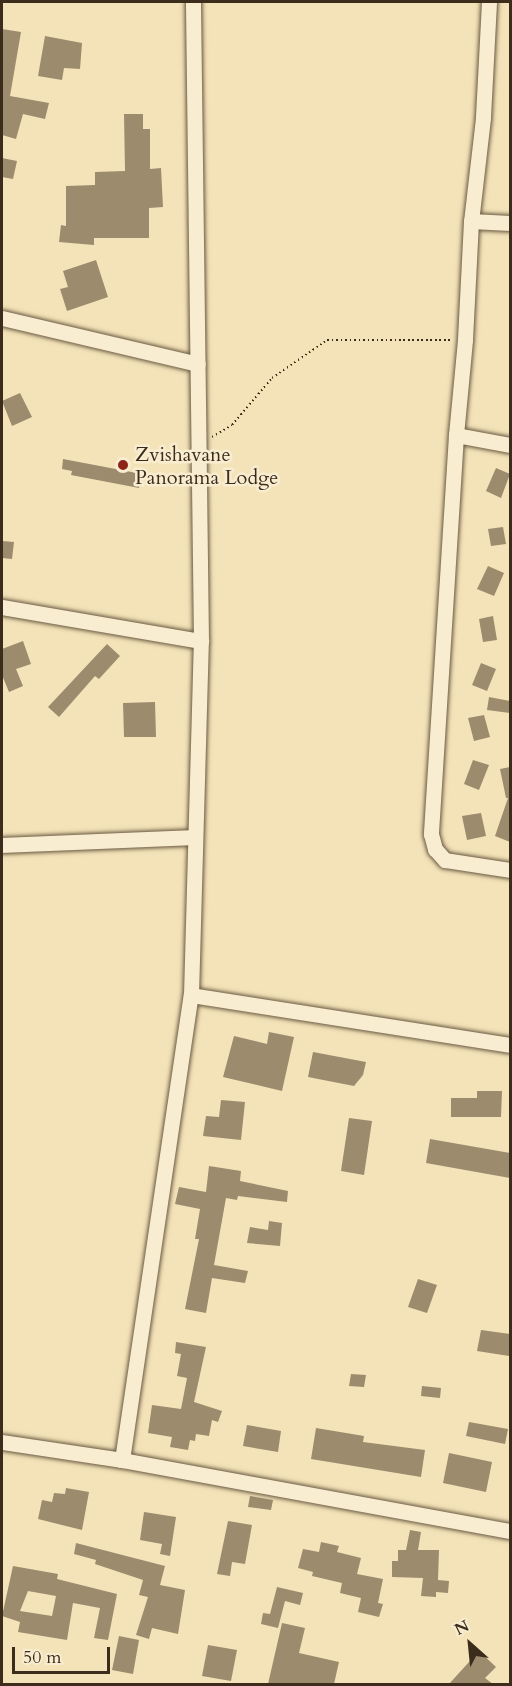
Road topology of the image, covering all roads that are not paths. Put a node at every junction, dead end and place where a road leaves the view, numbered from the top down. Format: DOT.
graph roads {
  1 [pos="193,2"];
  2 [pos="489,2"];
  3 [pos="471,221"];
  4 [pos="510,223"];
  5 [pos="2,318"];
  6 [pos="198,364"];
  7 [pos="456,435"];
  8 [pos="510,445"];
  9 [pos="2,607"];
  10 [pos="201,641"];
  11 [pos="194,837"];
  12 [pos="2,845"];
  13 [pos="510,870"];
  14 [pos="191,995"];
  15 [pos="510,1045"];
  16 [pos="2,1442"];
  17 [pos="122,1460"];
  18 [pos="510,1531"];
  1 -- 6 [label="street"];
  2 -- 3 [label="street"];
  3 -- 4 [label="street"];
  3 -- 7 [label="street"];
  5 -- 6 [label="street"];
  6 -- 10 [label="street"];
  7 -- 8 [label="street"];
  7 -- 13 [label="street"];
  9 -- 10 [label="street"];
  10 -- 11 [label="street"];
  11 -- 12 [label="street"];
  11 -- 14 [label="street"];
  14 -- 15 [label="street"];
  14 -- 17 [label="street"];
  16 -- 17 [label="street"];
  17 -- 18 [label="street"];
}
